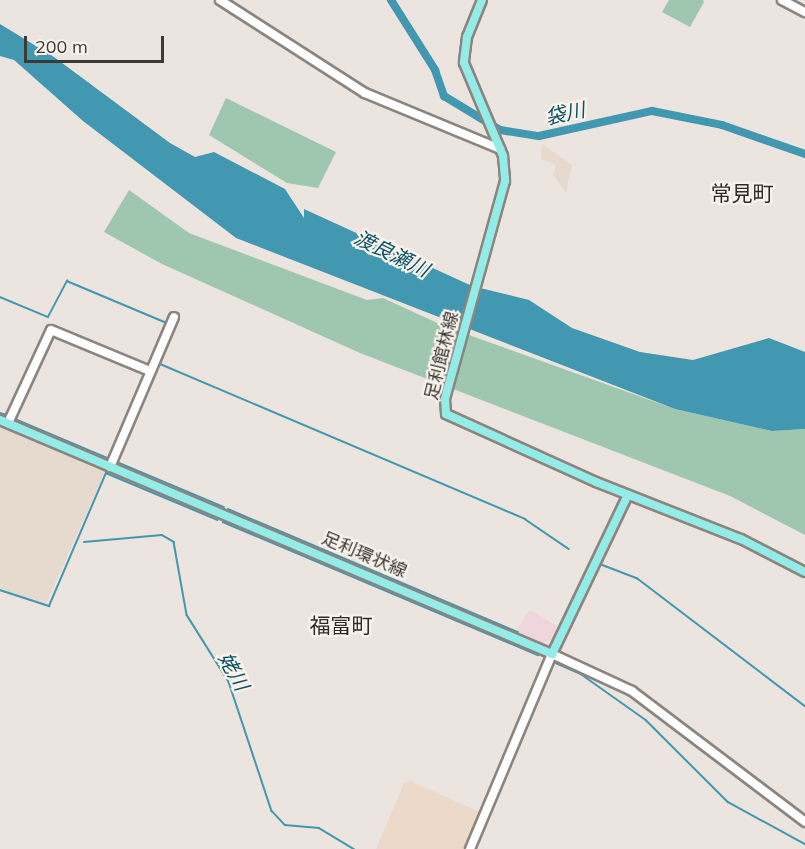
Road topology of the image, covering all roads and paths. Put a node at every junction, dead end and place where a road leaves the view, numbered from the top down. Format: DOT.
graph roads {
  1 [pos="220,0"];
  2 [pos="482,0"];
  3 [pos="783,0"];
  4 [pos="805,12"];
  5 [pos="499,148"];
  6 [pos="174,316"];
  7 [pos="150,371"];
  8 [pos="4,422"];
  9 [pos="110,467"];
  10 [pos="628,495"];
  11 [pos="805,572"];
  12 [pos="552,654"];
  13 [pos="805,822"];
  14 [pos="470,849"];
  1 -- 5 [label="street"];
  2 -- 5 [label="main road, 足利館林線"];
  3 -- 4 [label="street"];
  5 -- 10 [label="main road, 足利館林線"];
  6 -- 7 [label="street"];
  7 -- 8 [label="street"];
  7 -- 9 [label="street"];
  8 -- 9 [label="main road, 足利環状線"];
  9 -- 12 [label="main road, 足利環状線"];
  10 -- 11 [label="main road, 足利館林線"];
  10 -- 12 [label="main road"];
  12 -- 13 [label="street"];
  12 -- 14 [label="street"];
}
